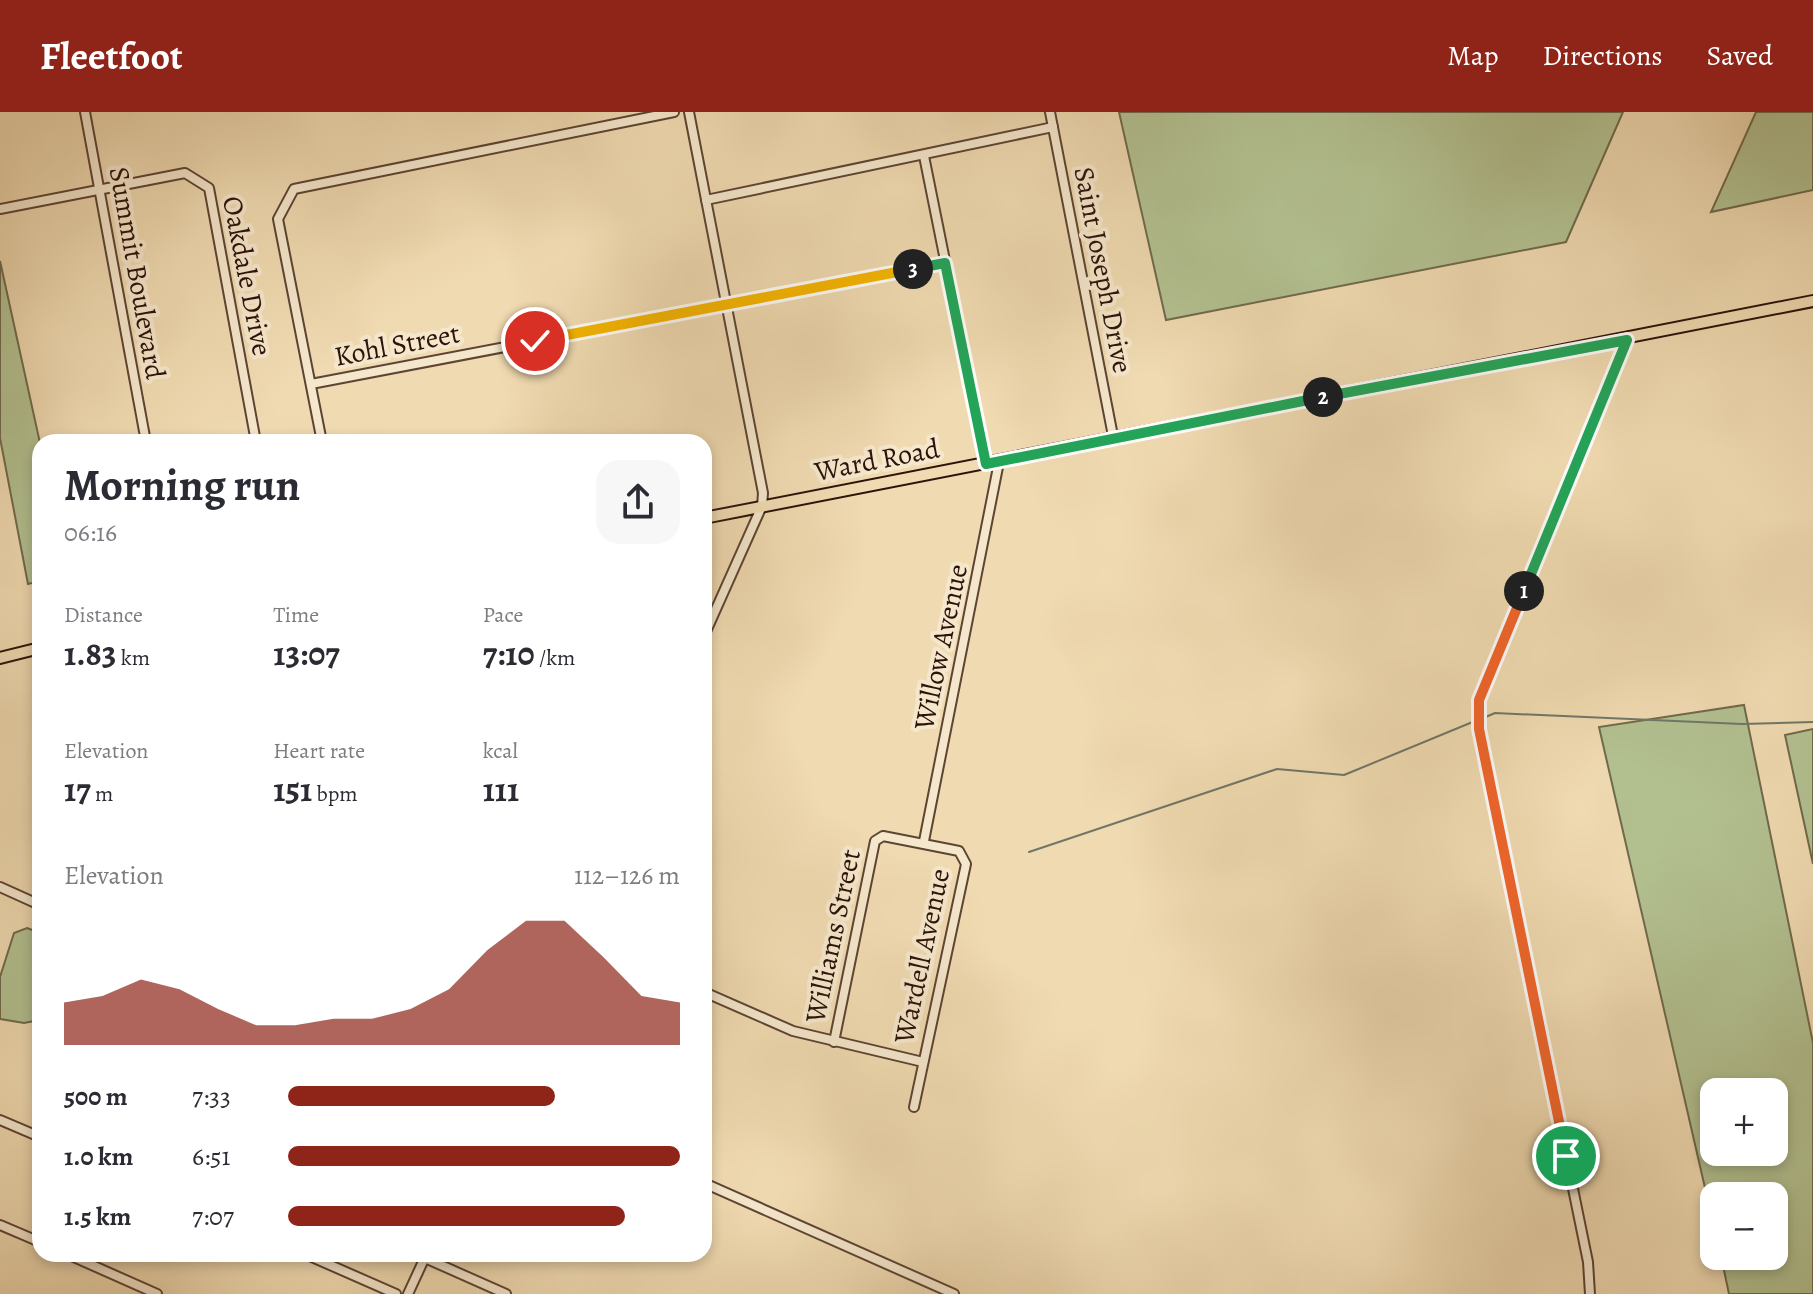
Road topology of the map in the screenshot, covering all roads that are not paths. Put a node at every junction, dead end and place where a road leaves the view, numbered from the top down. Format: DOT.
graph roads {
  1 [pos="85,112"];
  2 [pos="674,112"];
  3 [pos="689,112"];
  4 [pos="1050,112"];
  5 [pos="1053,127"];
  6 [pos="924,156"];
  7 [pos="100,189"];
  8 [pos="706,200"];
  9 [pos="0,209"];
  10 [pos="945,263"];
  11 [pos="1813,301"];
  12 [pos="727,304"];
  13 [pos="1627,340"];
  14 [pos="311,384"];
  15 [pos="145,434"];
  16 [pos="255,434"];
  17 [pos="320,434"];
  18 [pos="1113,436"];
  19 [pos="999,462"];
  20 [pos="986,464"];
  21 [pos="762,506"];
  22 [pos="712,516"];
  23 [pos="712,618"];
  24 [pos="32,649"];
  25 [pos="2,654"];
  26 [pos="924,841"];
  27 [pos="0,887"];
  28 [pos="32,901"];
  29 [pos="712,996"];
  30 [pos="834,1042"];
  31 [pos="923,1062"];
  32 [pos="914,1107"];
  33 [pos="0,1120"];
  34 [pos="32,1134"];
  35 [pos="712,1187"];
  36 [pos="0,1225"];
  37 [pos="32,1239"];
  38 [pos="85,1262"];
  39 [pos="323,1262"];
  40 [pos="423,1262"];
  41 [pos="439,1262"];
  42 [pos="157,1294"];
  43 [pos="396,1294"];
  44 [pos="408,1294"];
  45 [pos="506,1294"];
  46 [pos="954,1294"];
  47 [pos="1590,1294"];
  1 -- 7 [label="street, Summit Boulevard"];
  2 -- 14 [label="street"];
  3 -- 8 [label="street"];
  4 -- 5 [label="street, Saint Joseph Drive"];
  5 -- 6 [label="street"];
  5 -- 18 [label="street, Saint Joseph Drive"];
  6 -- 8 [label="street"];
  6 -- 10 [label="street"];
  7 -- 9 [label="street, Oakdale Drive"];
  7 -- 15 [label="street, Summit Boulevard"];
  7 -- 16 [label="street, Oakdale Drive"];
  8 -- 12 [label="street"];
  10 -- 12 [label="street, Kohl Street"];
  10 -- 20 [label="street"];
  11 -- 13 [label="main road, Ward Road"];
  12 -- 14 [label="street, Kohl Street"];
  12 -- 21 [label="street"];
  13 -- 18 [label="main road, Ward Road"];
  13 -- 47 [label="street"];
  14 -- 17 [label="street"];
  18 -- 19 [label="main road, Ward Road"];
  19 -- 20 [label="main road, Ward Road"];
  19 -- 26 [label="street, Willow Avenue"];
  20 -- 21 [label="main road, Ward Road"];
  21 -- 22 [label="main road, Ward Road"];
  21 -- 23 [label="street"];
  24 -- 25 [label="main road"];
  26 -- 30 [label="street, Williams Street"];
  26 -- 31 [label="street, Wardell Avenue"];
  27 -- 28 [label="street"];
  29 -- 30 [label="street"];
  30 -- 31 [label="street"];
  31 -- 32 [label="street, Wardell Avenue"];
  33 -- 34 [label="street"];
  35 -- 46 [label="street"];
  36 -- 37 [label="street"];
  38 -- 42 [label="street"];
  39 -- 43 [label="street"];
  40 -- 44 [label="street"];
  41 -- 45 [label="street"];
}
